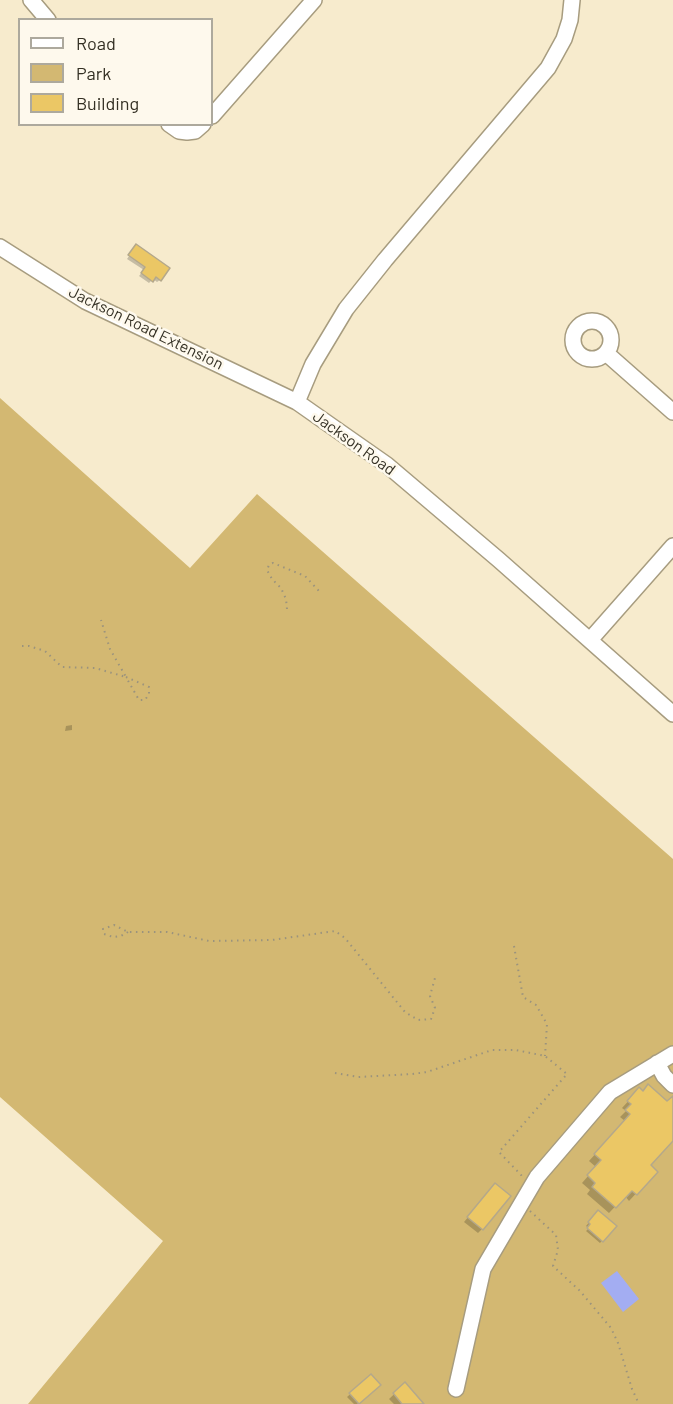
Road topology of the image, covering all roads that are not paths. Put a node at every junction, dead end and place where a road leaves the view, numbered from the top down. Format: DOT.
graph roads {
  1 [pos="31,0"];
  2 [pos="314,0"];
  3 [pos="572,0"];
  4 [pos="46,18"];
  5 [pos="213,115"];
  6 [pos="172,126"];
  7 [pos="200,126"];
  8 [pos="0,247"];
  9 [pos="606,353"];
  10 [pos="297,402"];
  11 [pos="673,412"];
  12 [pos="673,546"];
  13 [pos="590,640"];
  14 [pos="673,714"];
  15 [pos="673,1054"];
  16 [pos="657,1063"];
  17 [pos="673,1085"];
  18 [pos="456,1389"];
  1 -- 4 [label="street"];
  2 -- 5 [label="street"];
  3 -- 10 [label="street, Jackson Road"];
  6 -- 7 [label="street"];
  8 -- 10 [label="street, Jackson Road Extension"];
  9 -- 11 [label="street"];
  10 -- 13 [label="street, Jackson Road"];
  12 -- 13 [label="street"];
  13 -- 14 [label="street, Jackson Road"];
  15 -- 16 [label="street"];
  16 -- 17 [label="street"];
  16 -- 18 [label="street"];
}
